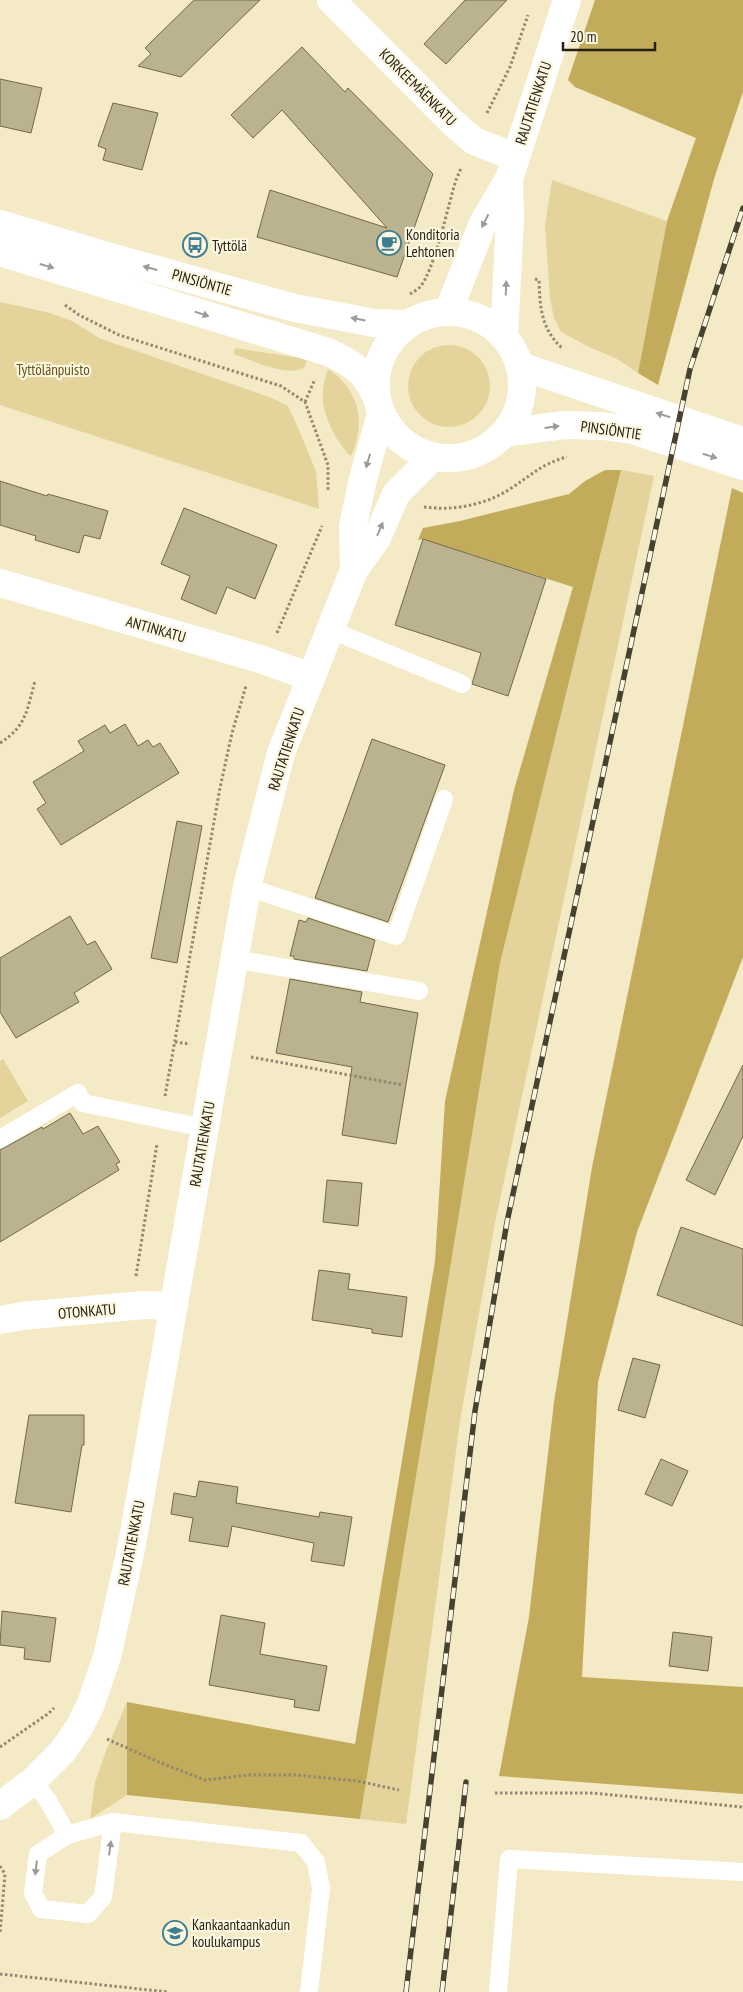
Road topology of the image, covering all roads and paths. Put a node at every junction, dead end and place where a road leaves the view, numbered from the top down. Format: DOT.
graph roads {
  1 [pos="332,0"];
  2 [pos="567,0"];
  3 [pos="531,8"];
  4 [pos="474,141"];
  5 [pos="512,168"];
  6 [pos="0,224"];
  7 [pos="0,252"];
  8 [pos="539,280"];
  9 [pos="403,296"];
  10 [pos="448,312"];
  11 [pos="80,315"];
  12 [pos="407,324"];
  13 [pos="504,337"];
  14 [pos="568,351"];
  15 [pos="520,366"];
  16 [pos="378,405"];
  17 [pos="504,433"];
  18 [pos="743,441"];
  19 [pos="433,456"];
  20 [pos="568,456"];
  21 [pos="328,465"];
  22 [pos="743,466"];
  23 [pos="425,507"];
  24 [pos="354,570"];
  25 [pos="0,583"];
  26 [pos="330,630"];
  27 [pos="311,677"];
  28 [pos="35,681"];
  29 [pos="462,684"];
  30 [pos="0,742"];
  31 [pos="444,799"];
  32 [pos="247,886"];
  33 [pos="234,959"];
  34 [pos="419,991"];
  35 [pos="251,1057"];
  36 [pos="403,1085"];
  37 [pos="204,1128"];
  38 [pos="0,1139"];
  39 [pos="174,1306"];
  40 [pos="0,1320"];
  41 [pos="56,1705"];
  42 [pos="80,1726"];
  43 [pos="0,1746"];
  44 [pos="33,1781"];
  45 [pos="399,1790"];
  46 [pos="495,1792"];
  47 [pos="0,1806"];
  48 [pos="743,1807"];
  49 [pos="113,1822"];
  50 [pos="67,1835"];
  51 [pos="0,1866"];
  52 [pos="743,1872"];
  53 [pos="0,1932"];
  54 [pos="0,1974"];
  55 [pos="168,1992"];
  56 [pos="310,1992"];
  57 [pos="498,1992"];
  1 -- 4 [label="street, KORKEEMÄENKATU"];
  2 -- 5 [label="street, RAUTATIENKATU"];
  3 -- 4 [label="path"];
  4 -- 5 [label="street, KORKEEMÄENKATU"];
  4 -- 9 [label="path"];
  5 -- 10 [label="street, RAUTATIENKATU, one-way"];
  13 -- 5 [label="street, RAUTATIENKATU, one-way"];
  12 -- 6 [label="street, PINSIÖNTIE, one-way"];
  7 -- 16 [label="street, PINSIÖNTIE, one-way"];
  8 -- 14 [label="path"];
  10 -- 12 [label="street"];
  10 -- 13 [label="street"];
  11 -- 21 [label="path"];
  12 -- 16 [label="street"];
  13 -- 15 [label="street"];
  15 -- 17 [label="street"];
  18 -- 15 [label="street, PINSIÖNTIE, one-way"];
  16 -- 19 [label="street"];
  16 -- 24 [label="street, RAUTATIENKATU, one-way"];
  17 -- 19 [label="street"];
  17 -- 22 [label="street, PINSIÖNTIE, one-way"];
  24 -- 19 [label="street, RAUTATIENKATU, one-way"];
  20 -- 23 [label="path"];
  24 -- 26 [label="street, RAUTATIENKATU"];
  25 -- 27 [label="street, ANTINKATU"];
  26 -- 27 [label="street, RAUTATIENKATU"];
  26 -- 29 [label="lane"];
  27 -- 32 [label="street, RAUTATIENKATU"];
  28 -- 30 [label="path"];
  31 -- 32 [label="lane"];
  32 -- 33 [label="street, RAUTATIENKATU"];
  33 -- 34 [label="lane"];
  33 -- 37 [label="street, RAUTATIENKATU"];
  35 -- 36 [label="path"];
  37 -- 38 [label="lane"];
  37 -- 39 [label="street, RAUTATIENKATU"];
  39 -- 40 [label="street, OTONKATU"];
  39 -- 42 [label="street, RAUTATIENKATU"];
  41 -- 43 [label="path"];
  42 -- 44 [label="street, RAUTATIENKATU"];
  42 -- 45 [label="path"];
  44 -- 47 [label="street, RAUTATIENKATU"];
  44 -- 50 [label="lane"];
  46 -- 48 [label="path"];
  49 -- 50 [label="lane"];
  50 -- 49 [label="lane, one-way"];
  49 -- 56 [label="lane"];
  51 -- 53 [label="path"];
  52 -- 57 [label="lane"];
  54 -- 55 [label="path"];
}
